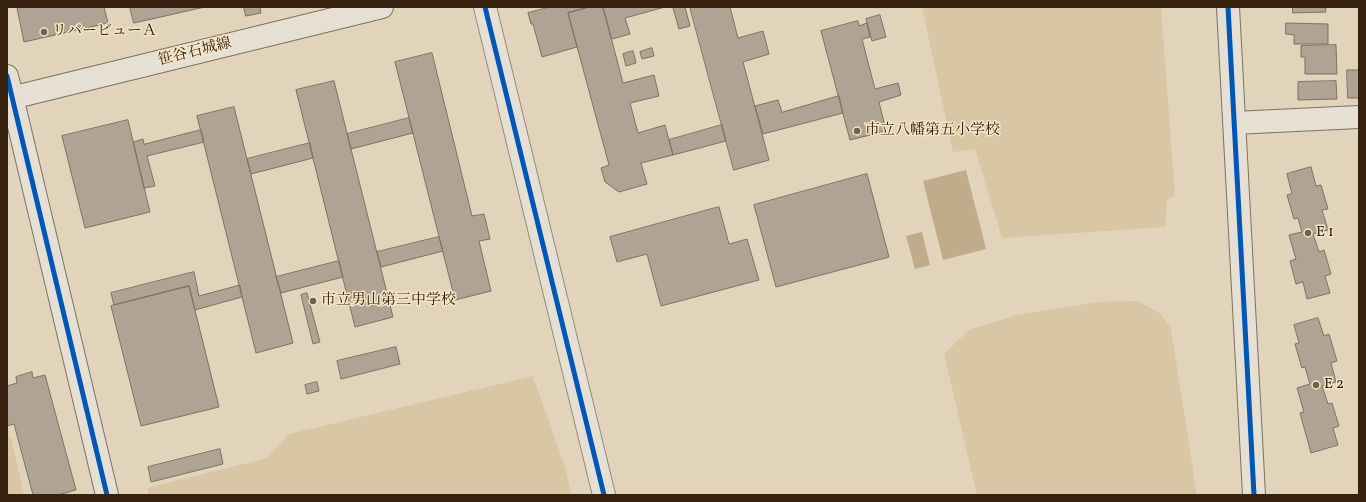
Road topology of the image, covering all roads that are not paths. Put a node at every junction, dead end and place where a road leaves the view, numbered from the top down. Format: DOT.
graph roads {
  1 [pos="382,7"];
  2 [pos="485,7"];
  3 [pos="1228,7"];
  4 [pos="7,76"];
  5 [pos="10,98"];
  6 [pos="1359,117"];
  7 [pos="1234,123"];
  8 [pos="107,495"];
  9 [pos="604,495"];
  10 [pos="1254,495"];
  1 -- 5 [label="street, 笹谷石城線"];
  2 -- 9 [label="street"];
  3 -- 7 [label="street"];
  4 -- 5 [label="street"];
  5 -- 8 [label="street"];
  6 -- 7 [label="street"];
  7 -- 10 [label="street"];
}
